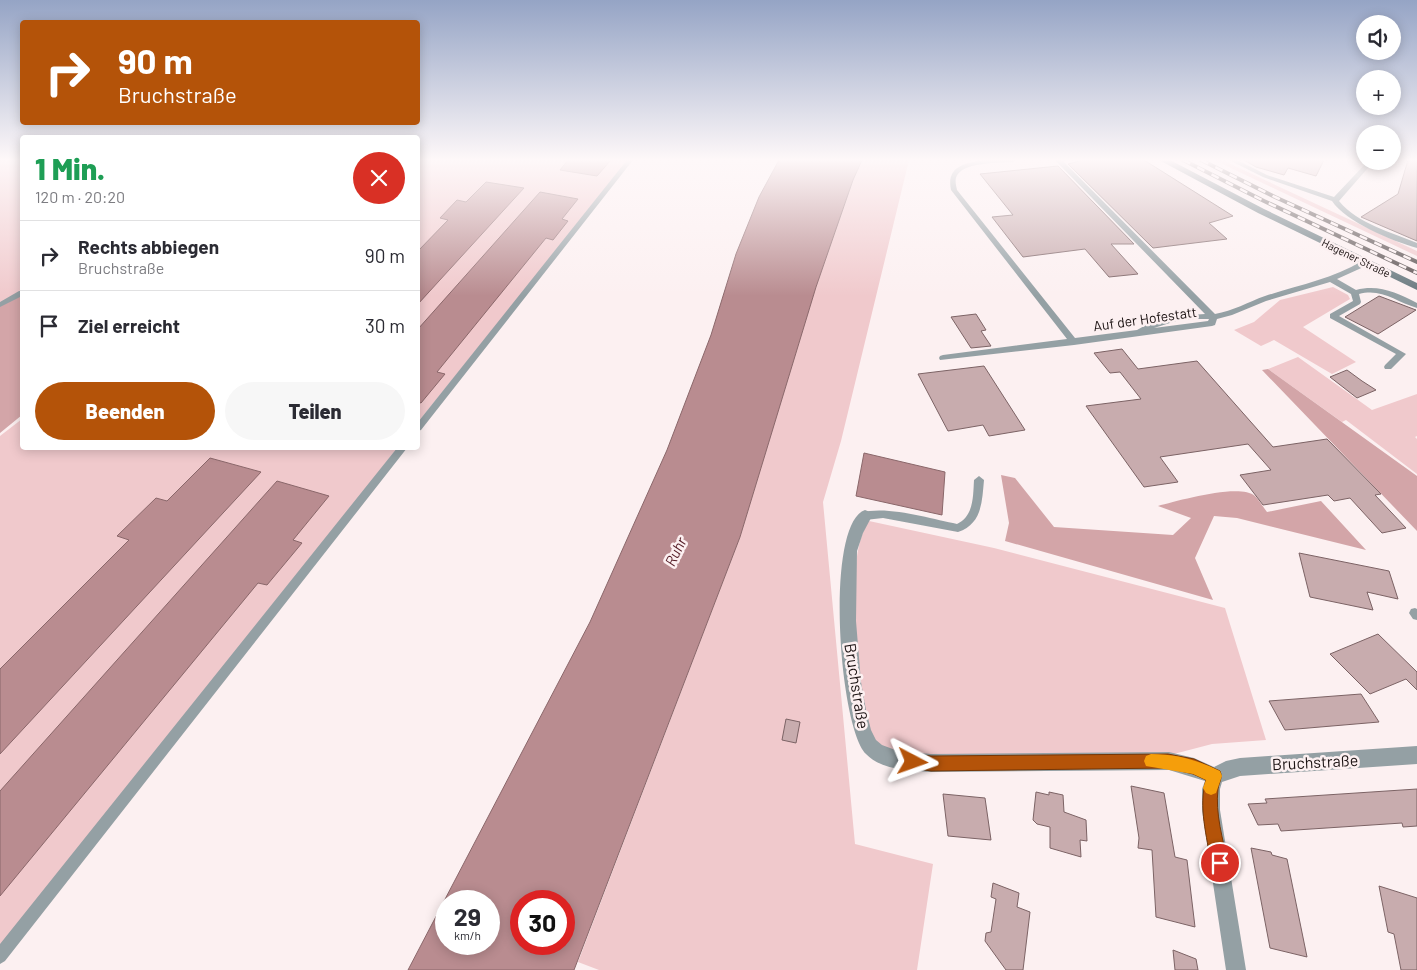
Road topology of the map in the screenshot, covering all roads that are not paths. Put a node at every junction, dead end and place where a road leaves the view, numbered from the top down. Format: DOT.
graph roads {
  1 [pos="594,205"];
  2 [pos="966,205"];
  3 [pos="1103,205"];
  4 [pos="1252,205"];
  5 [pos="1339,205"];
  6 [pos="1417,246"];
  7 [pos="1365,263"];
  8 [pos="1329,278"];
  9 [pos="1417,287"];
  10 [pos="1355,293"];
  11 [pos="20,294"];
  12 [pos="0,305"];
  13 [pos="1417,306"];
  14 [pos="1213,317"];
  15 [pos="1164,323"];
  16 [pos="1154,332"];
  17 [pos="1126,335"];
  18 [pos="1074,342"];
  19 [pos="943,358"];
  20 [pos="1388,367"];
  21 [pos="420,425"];
  22 [pos="400,450"];
  23 [pos="979,480"];
  24 [pos="865,516"];
  25 [pos="1417,754"];
  26 [pos="1215,776"];
  27 [pos="0,956"];
  28 [pos="1236,970"];
  1 -- 21 [label="lane"];
  2 -- 18 [label="lane"];
  3 -- 14 [label="lane"];
  4 -- 7 [label="main road, Hagener Straße"];
  5 -- 6 [label="lane"];
  7 -- 8 [label="lane, Auf der Hofestatt"];
  7 -- 9 [label="main road, Hagener Straße"];
  8 -- 10 [label="lane"];
  8 -- 14 [label="lane, Auf der Hofestatt"];
  10 -- 13 [label="lane"];
  10 -- 20 [label="lane"];
  11 -- 12 [label="lane"];
  14 -- 15 [label="lane"];
  14 -- 16 [label="lane, Auf der Hofestatt"];
  15 -- 16 [label="lane"];
  15 -- 17 [label="lane"];
  16 -- 17 [label="lane, Auf der Hofestatt"];
  17 -- 18 [label="lane, Auf der Hofestatt"];
  18 -- 19 [label="lane, Auf der Hofestatt"];
  22 -- 27 [label="lane"];
  23 -- 24 [label="lane"];
  24 -- 26 [label="street, Bruchstraße"];
  25 -- 26 [label="street, Bruchstraße"];
  26 -- 28 [label="street"];
}
